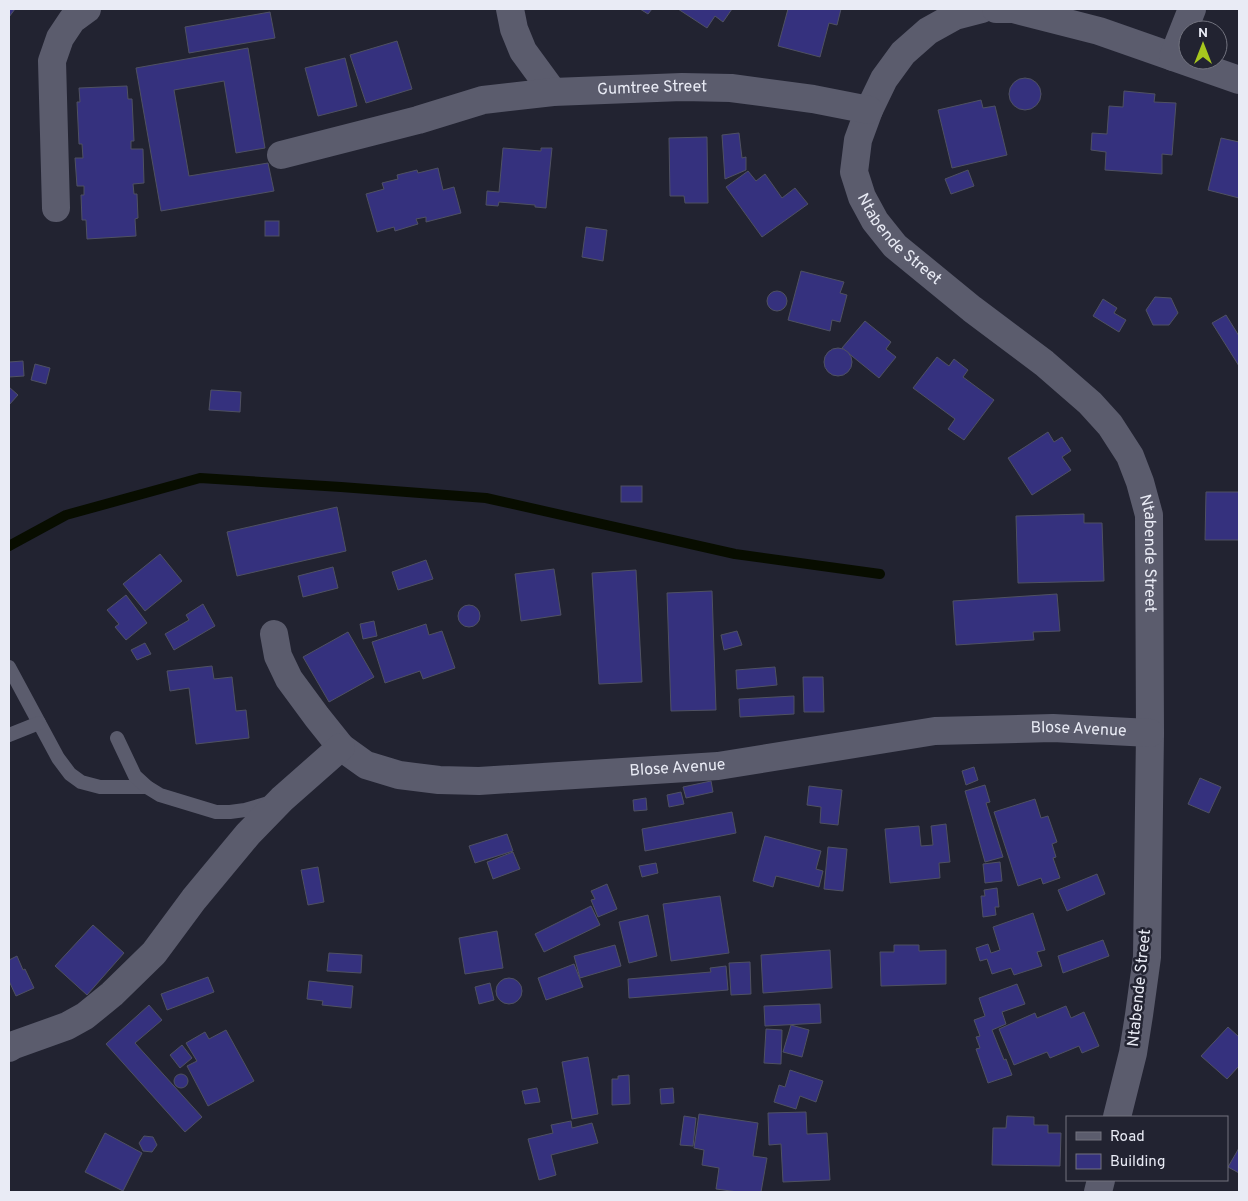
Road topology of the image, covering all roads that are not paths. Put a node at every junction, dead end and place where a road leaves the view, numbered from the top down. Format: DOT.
graph roads {
  1 [pos="87,9"];
  2 [pos="510,9"];
  3 [pos="982,9"];
  4 [pos="996,9"];
  5 [pos="1192,9"];
  6 [pos="1173,57"];
  7 [pos="1239,80"];
  8 [pos="552,92"];
  9 [pos="869,110"];
  10 [pos="281,155"];
  11 [pos="56,208"];
  12 [pos="274,634"];
  13 [pos="9,667"];
  14 [pos="39,723"];
  15 [pos="1150,733"];
  16 [pos="9,735"];
  17 [pos="117,738"];
  18 [pos="341,747"];
  19 [pos="146,787"];
  20 [pos="282,799"];
  21 [pos="9,1048"];
  22 [pos="1117,1116"];
  1 -- 11 [label="street"];
  2 -- 8 [label="street"];
  3 -- 9 [label="street"];
  4 -- 6 [label="street"];
  5 -- 6 [label="street"];
  6 -- 7 [label="street"];
  8 -- 9 [label="street, Gumtree Street"];
  8 -- 10 [label="street, Gumtree Street"];
  9 -- 15 [label="street, Ntabende Street"];
  12 -- 18 [label="street, Blose Avenue"];
  13 -- 14 [label="lane"];
  14 -- 16 [label="lane"];
  14 -- 19 [label="lane"];
  15 -- 18 [label="street, Blose Avenue"];
  15 -- 22 [label="street, Ntabende Street"];
  17 -- 19 [label="lane"];
  18 -- 20 [label="street"];
  19 -- 20 [label="lane"];
  20 -- 21 [label="street"];
}
